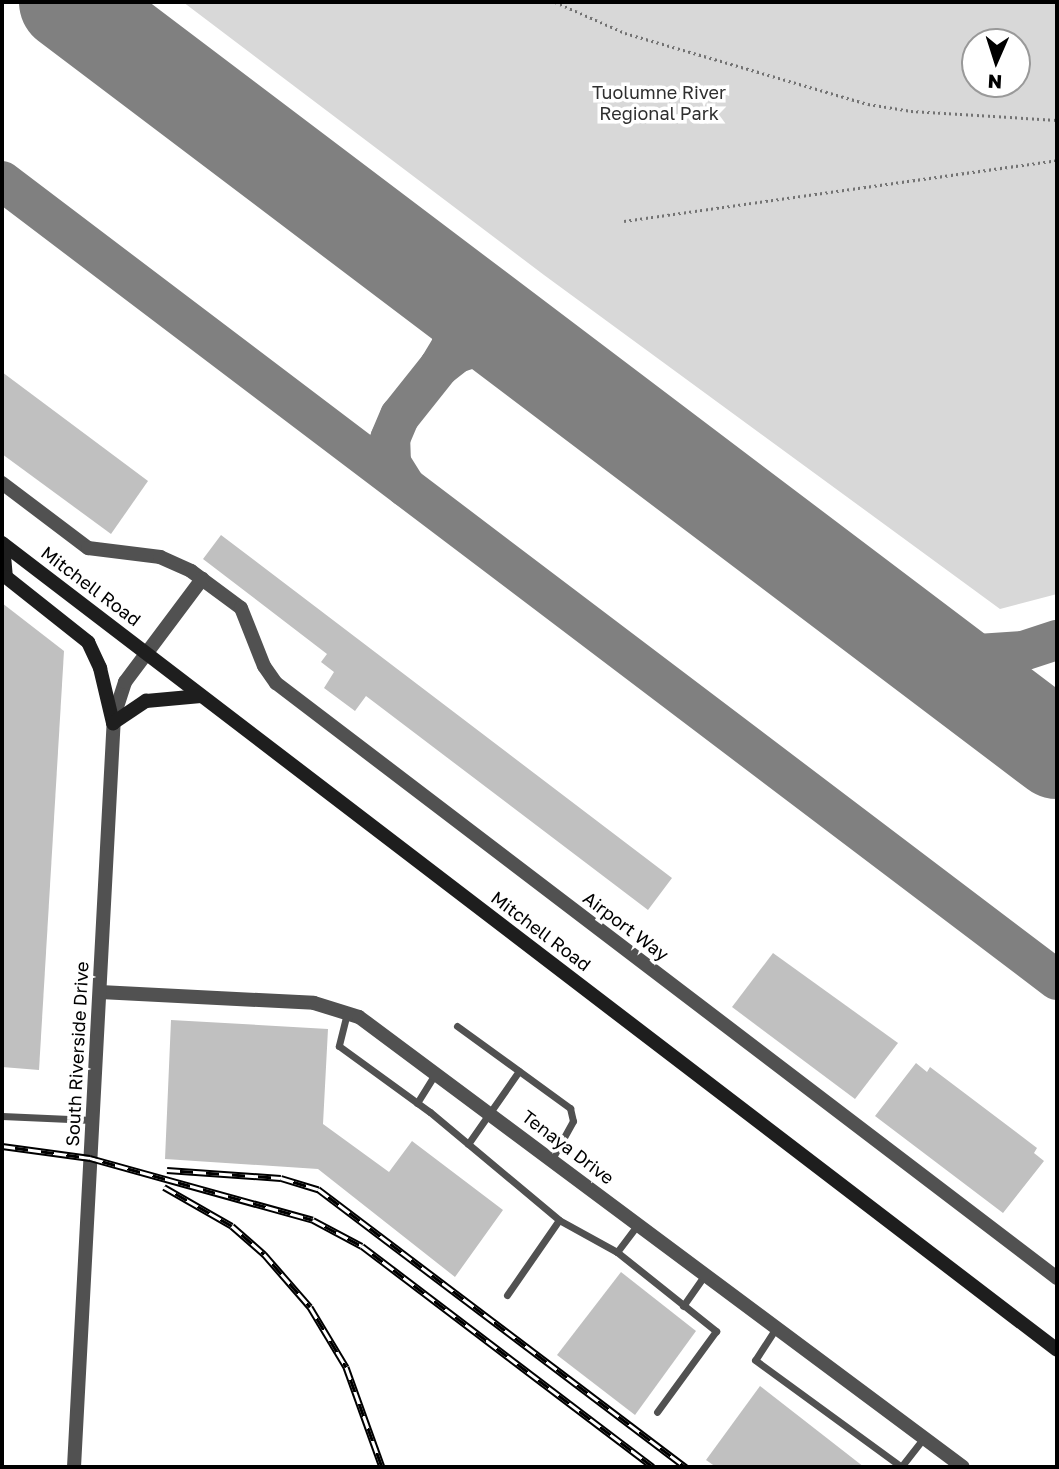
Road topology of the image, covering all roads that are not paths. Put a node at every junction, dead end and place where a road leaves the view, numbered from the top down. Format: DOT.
graph roads {
  1 [pos="2,483"];
  2 [pos="3,543"];
  3 [pos="202,579"];
  4 [pos="146,652"];
  5 [pos="201,696"];
  6 [pos="113,723"];
  7 [pos="100,992"];
  8 [pos="347,1012"];
  9 [pos="457,1026"];
  10 [pos="519,1071"];
  11 [pos="436,1073"];
  12 [pos="417,1103"];
  13 [pos="488,1112"];
  14 [pos="2,1116"];
  15 [pos="92,1120"];
  16 [pos="468,1144"];
  17 [pos="552,1159"];
  18 [pos="559,1220"];
  19 [pos="638,1224"];
  20 [pos="617,1252"];
  21 [pos="706,1274"];
  22 [pos="1057,1279"];
  23 [pos="507,1295"];
  24 [pos="683,1306"];
  25 [pos="777,1328"];
  26 [pos="1057,1350"];
  27 [pos="657,1412"];
  28 [pos="924,1438"];
  29 [pos="959,1466"];
  30 [pos="74,1467"];
  31 [pos="902,1467"];
  1 -- 3 [label="street, Airport Way"];
  2 -- 4 [label="main road, Mitchell Road"];
  2 -- 6 [label="main road"];
  3 -- 4 [label="street"];
  3 -- 22 [label="street, Airport Way"];
  4 -- 5 [label="main road, Mitchell Road"];
  4 -- 6 [label="street, South Riverside Drive"];
  5 -- 6 [label="main road"];
  5 -- 26 [label="main road, Mitchell Road"];
  6 -- 7 [label="street, South Riverside Drive"];
  7 -- 8 [label="street, Tenaya Drive"];
  7 -- 15 [label="street, South Riverside Drive"];
  8 -- 11 [label="street, Tenaya Drive"];
  8 -- 12 [label="lane"];
  9 -- 10 [label="lane"];
  10 -- 13 [label="lane"];
  10 -- 17 [label="lane"];
  11 -- 12 [label="lane"];
  11 -- 13 [label="street, Tenaya Drive"];
  12 -- 16 [label="lane"];
  13 -- 16 [label="lane"];
  13 -- 17 [label="street, Tenaya Drive"];
  14 -- 15 [label="lane"];
  15 -- 30 [label="street, South Riverside Drive"];
  16 -- 18 [label="lane"];
  17 -- 19 [label="street, Tenaya Drive"];
  18 -- 20 [label="lane"];
  18 -- 23 [label="lane"];
  19 -- 20 [label="lane"];
  19 -- 21 [label="street, Tenaya Drive"];
  20 -- 24 [label="lane"];
  21 -- 24 [label="lane"];
  21 -- 25 [label="street, Tenaya Drive"];
  24 -- 27 [label="lane"];
  25 -- 28 [label="street, Tenaya Drive"];
  25 -- 31 [label="lane"];
  28 -- 29 [label="street, Tenaya Drive"];
  28 -- 31 [label="lane"];
}
